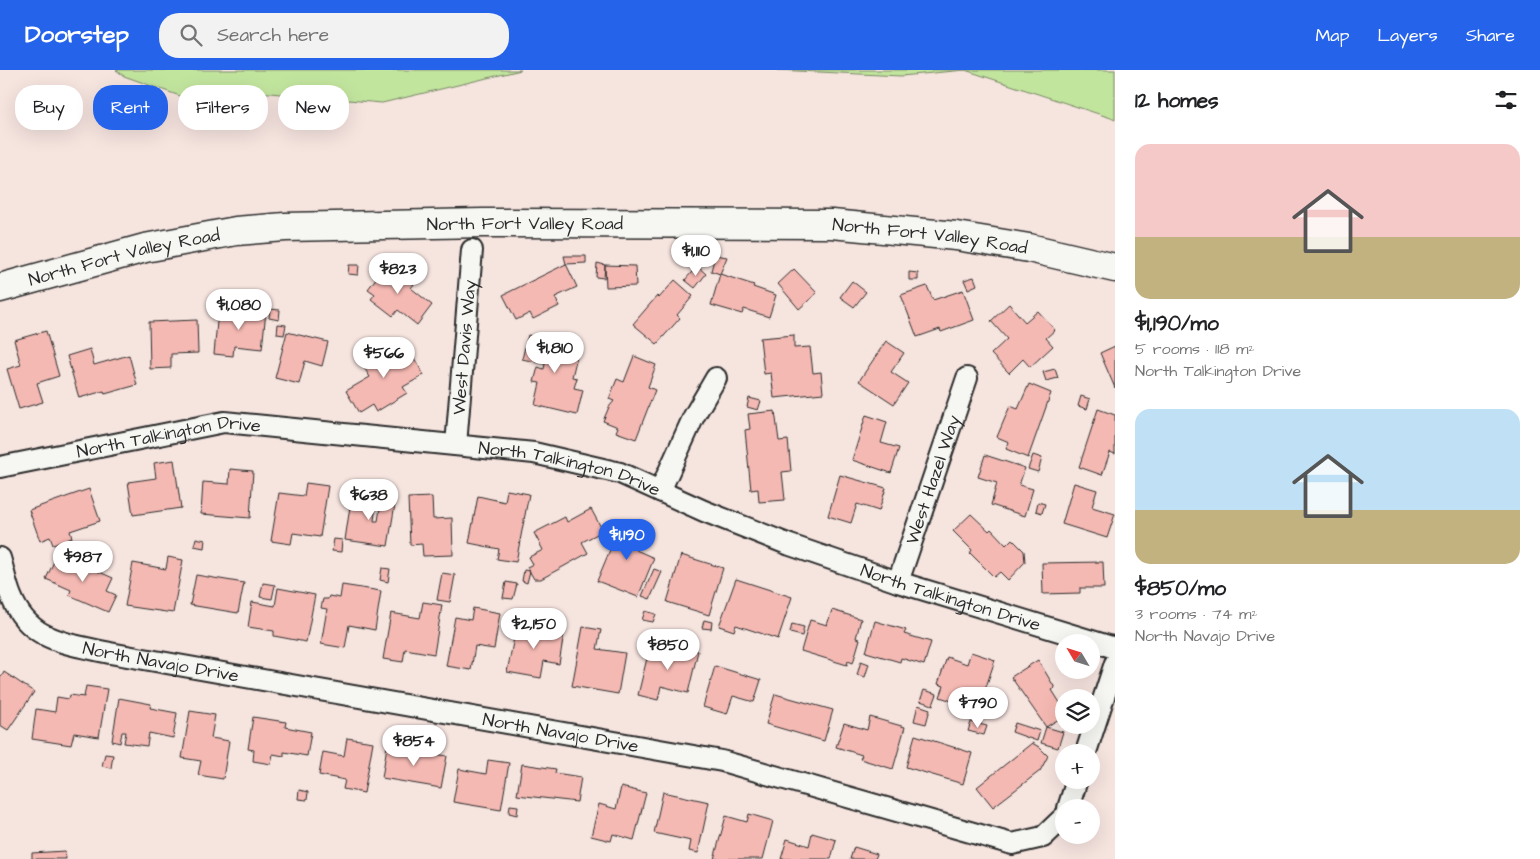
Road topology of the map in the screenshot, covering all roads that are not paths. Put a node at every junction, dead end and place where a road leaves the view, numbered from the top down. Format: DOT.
graph roads {
  1 [pos="472,250"];
  2 [pos="1115,268"];
  3 [pos="0,288"];
  4 [pos="716,378"];
  5 [pos="967,378"];
  6 [pos="456,445"];
  7 [pos="0,467"];
  8 [pos="660,491"];
  9 [pos="0,558"];
  10 [pos="898,582"];
  11 [pos="1115,648"];
  12 [pos="1115,663"];
  13 [pos="1089,744"];
  14 [pos="1055,826"];
  1 -- 6 [label="street, West Davis Way"];
  2 -- 3 [label="main road, North Fort Valley Road"];
  4 -- 8 [label="street"];
  5 -- 10 [label="street, West Hazel Way"];
  6 -- 7 [label="street, North Talkington Drive"];
  6 -- 8 [label="street, North Talkington Drive"];
  8 -- 10 [label="street, North Talkington Drive"];
  9 -- 14 [label="street, North Navajo Drive"];
  10 -- 11 [label="street, North Talkington Drive"];
  12 -- 13 [label="street"];
}
